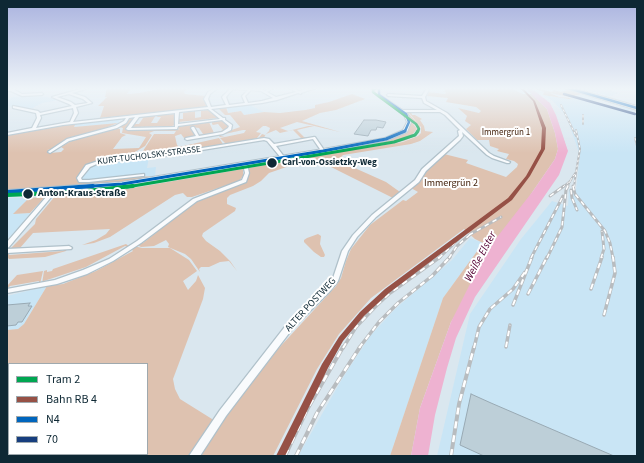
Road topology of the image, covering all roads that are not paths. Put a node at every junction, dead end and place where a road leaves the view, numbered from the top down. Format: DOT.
graph roads {
  1 [pos="31,110"];
  2 [pos="62,110"];
  3 [pos="75,110"];
  4 [pos="204,110"];
  5 [pos="212,110"];
  6 [pos="440,110"];
  7 [pos="402,111"];
  8 [pos="443,111"];
  9 [pos="177,112"];
  10 [pos="39,114"];
  11 [pos="138,116"];
  12 [pos="128,117"];
  13 [pos="224,119"];
  14 [pos="70,123"];
  15 [pos="177,126"];
  16 [pos="192,128"];
  17 [pos="32,130"];
  18 [pos="463,130"];
  19 [pos="7,134"];
  20 [pos="198,137"];
  21 [pos="187,139"];
  22 [pos="273,144"];
  23 [pos="323,151"];
  24 [pos="50,152"];
  25 [pos="283,158"];
  26 [pos="508,162"];
  27 [pos="245,164"];
  28 [pos="142,175"];
  29 [pos="56,189"];
  30 [pos="7,192"];
  31 [pos="7,246"];
  32 [pos="68,248"];
  33 [pos="7,251"];
  34 [pos="7,291"];
  35 [pos="194,456"];
  1 -- 10 [label="street"];
  2 -- 10 [label="street"];
  3 -- 14 [label="street"];
  4 -- 9 [label="street"];
  5 -- 13 [label="street"];
  6 -- 8 [label="street"];
  7 -- 8 [label="street"];
  7 -- 23 [label="street"];
  8 -- 18 [label="street"];
  9 -- 11 [label="street"];
  9 -- 15 [label="street"];
  10 -- 17 [label="street"];
  11 -- 12 [label="street"];
  11 -- 15 [label="street"];
  12 -- 14 [label="street"];
  12 -- 24 [label="street"];
  13 -- 15 [label="street"];
  13 -- 20 [label="street"];
  14 -- 17 [label="street"];
  16 -- 20 [label="street"];
  17 -- 19 [label="street"];
  18 -- 26 [label="street"];
  18 -- 35 [label="street, ALTER POSTWEG"];
  20 -- 21 [label="street"];
  22 -- 23 [label="street"];
  22 -- 25 [label="street"];
  22 -- 28 [label="street, KURT-TUCHOLSKY-STRASSE"];
  23 -- 25 [label="street"];
  25 -- 27 [label="street"];
  27 -- 29 [label="street"];
  27 -- 34 [label="street"];
  29 -- 30 [label="street"];
  29 -- 31 [label="street"];
  32 -- 33 [label="street"];
}
